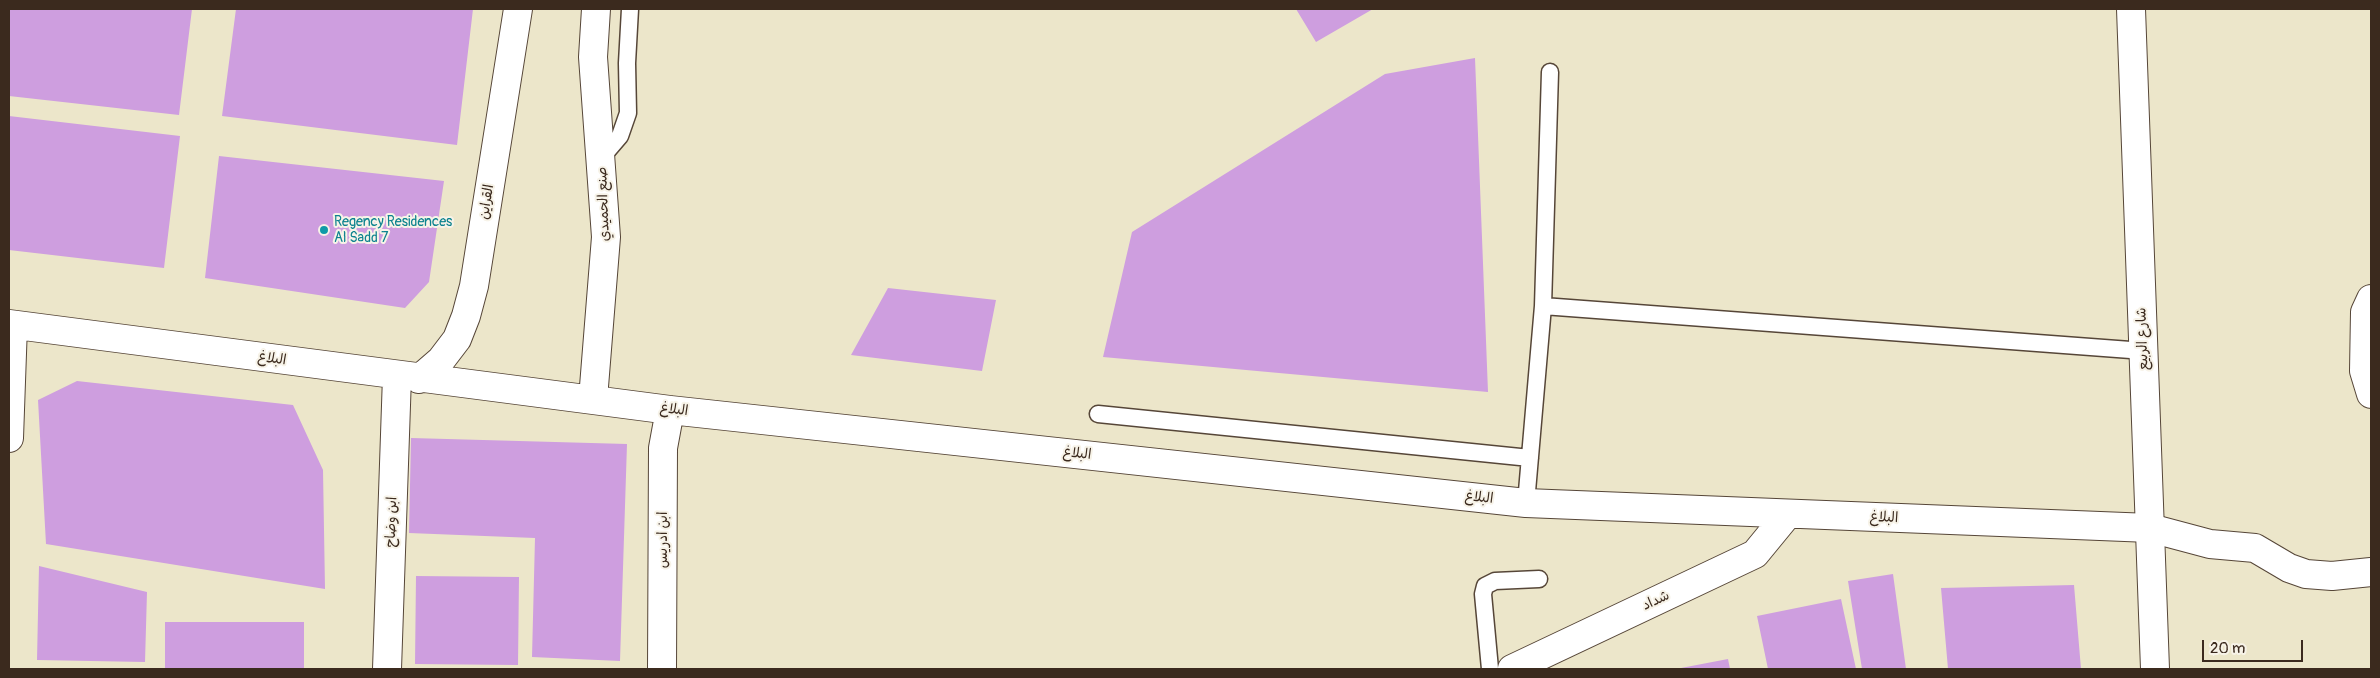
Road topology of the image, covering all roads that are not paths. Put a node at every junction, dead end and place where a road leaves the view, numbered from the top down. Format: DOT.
graph roads {
  1 [pos="518,9"];
  2 [pos="596,9"];
  3 [pos="630,9"];
  4 [pos="2131,9"];
  5 [pos="1550,72"];
  6 [pos="602,157"];
  7 [pos="2371,299"];
  8 [pos="1543,306"];
  9 [pos="11,325"];
  10 [pos="2144,351"];
  11 [pos="408,377"];
  12 [pos="2371,394"];
  13 [pos="593,399"];
  14 [pos="670,410"];
  15 [pos="1098,414"];
  16 [pos="9,438"];
  17 [pos="1530,458"];
  18 [pos="1526,503"];
  19 [pos="1787,515"];
  20 [pos="2150,528"];
  21 [pos="2371,572"];
  22 [pos="1539,580"];
  23 [pos="387,669"];
  24 [pos="662,669"];
  25 [pos="1490,669"];
  26 [pos="1512,669"];
  27 [pos="2155,669"];
  1 -- 11 [label="street, القراين"];
  2 -- 6 [label="street, صنع الحميدي"];
  3 -- 6 [label="lane"];
  4 -- 10 [label="street, شارع الربيع"];
  5 -- 8 [label="lane"];
  6 -- 13 [label="street, صنع الحميدي"];
  7 -- 12 [label="street"];
  8 -- 10 [label="lane"];
  8 -- 17 [label="lane"];
  9 -- 11 [label="street, البلاغ"];
  9 -- 16 [label="street"];
  10 -- 20 [label="street, شارع الربيع"];
  11 -- 13 [label="street, البلاغ"];
  11 -- 23 [label="street, ابن وضاح"];
  13 -- 14 [label="street, البلاغ"];
  14 -- 18 [label="street, البلاغ"];
  14 -- 24 [label="street, ابن ادريس"];
  15 -- 17 [label="lane"];
  17 -- 18 [label="lane"];
  18 -- 19 [label="street, البلاغ"];
  19 -- 20 [label="street, البلاغ"];
  19 -- 26 [label="street, شداد"];
  20 -- 21 [label="street, البلاغ"];
  20 -- 27 [label="street, شارع الربيع"];
  22 -- 25 [label="lane"];
}
